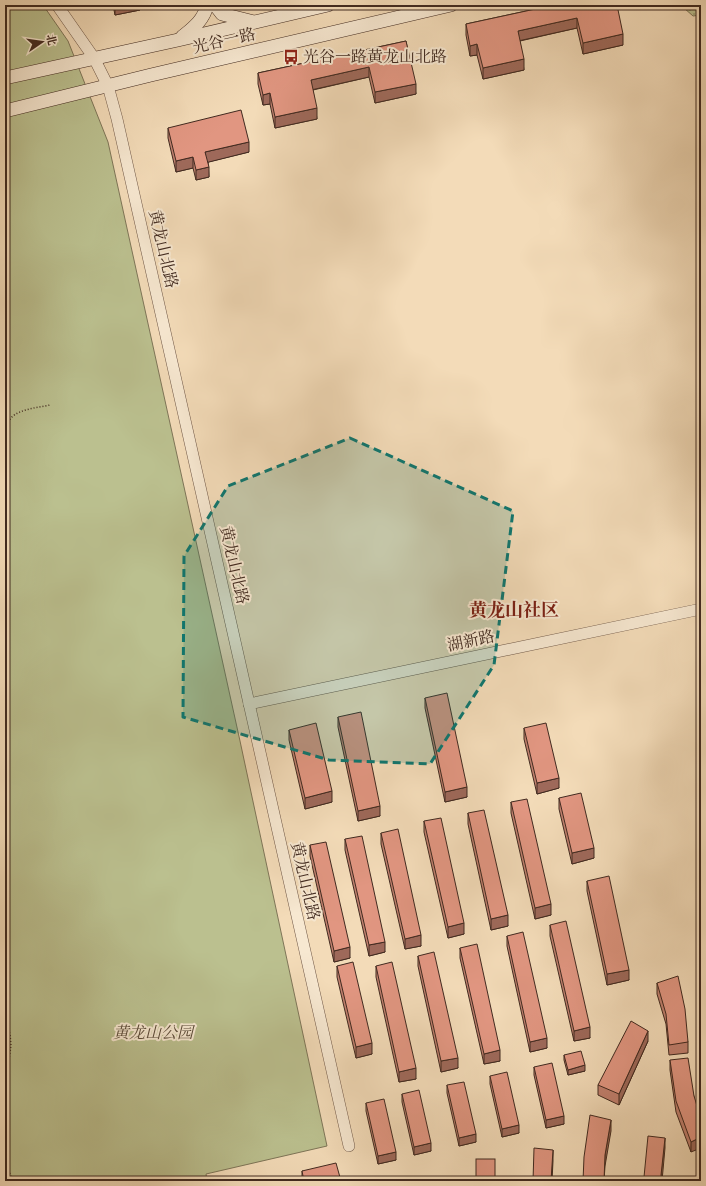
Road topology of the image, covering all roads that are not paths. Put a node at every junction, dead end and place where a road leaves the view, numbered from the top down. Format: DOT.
graph roads {
  1 [pos="57,5"];
  2 [pos="207,5"];
  3 [pos="215,5"];
  4 [pos="328,5"];
  5 [pos="451,5"];
  6 [pos="256,22"];
  7 [pos="178,40"];
  8 [pos="94,58"];
  9 [pos="5,78"];
  10 [pos="108,86"];
  11 [pos="5,111"];
  12 [pos="701,609"];
  13 [pos="248,704"];
  14 [pos="349,1146"];
  1 -- 8 [label="street, 黄龙山北路"];
  2 -- 7 [label="main road"];
  3 -- 6 [label="main road"];
  4 -- 6 [label="main road, 光谷一路"];
  5 -- 10 [label="main road, 光谷一路"];
  6 -- 7 [label="main road, 光谷一路"];
  7 -- 8 [label="main road, 光谷一路"];
  8 -- 9 [label="main road, 光谷一路"];
  8 -- 10 [label="street, 黄龙山北路"];
  10 -- 11 [label="main road, 光谷一路"];
  10 -- 13 [label="street, 黄龙山北路"];
  12 -- 13 [label="street, 湖新路"];
  13 -- 14 [label="street, 黄龙山北路"];
}
